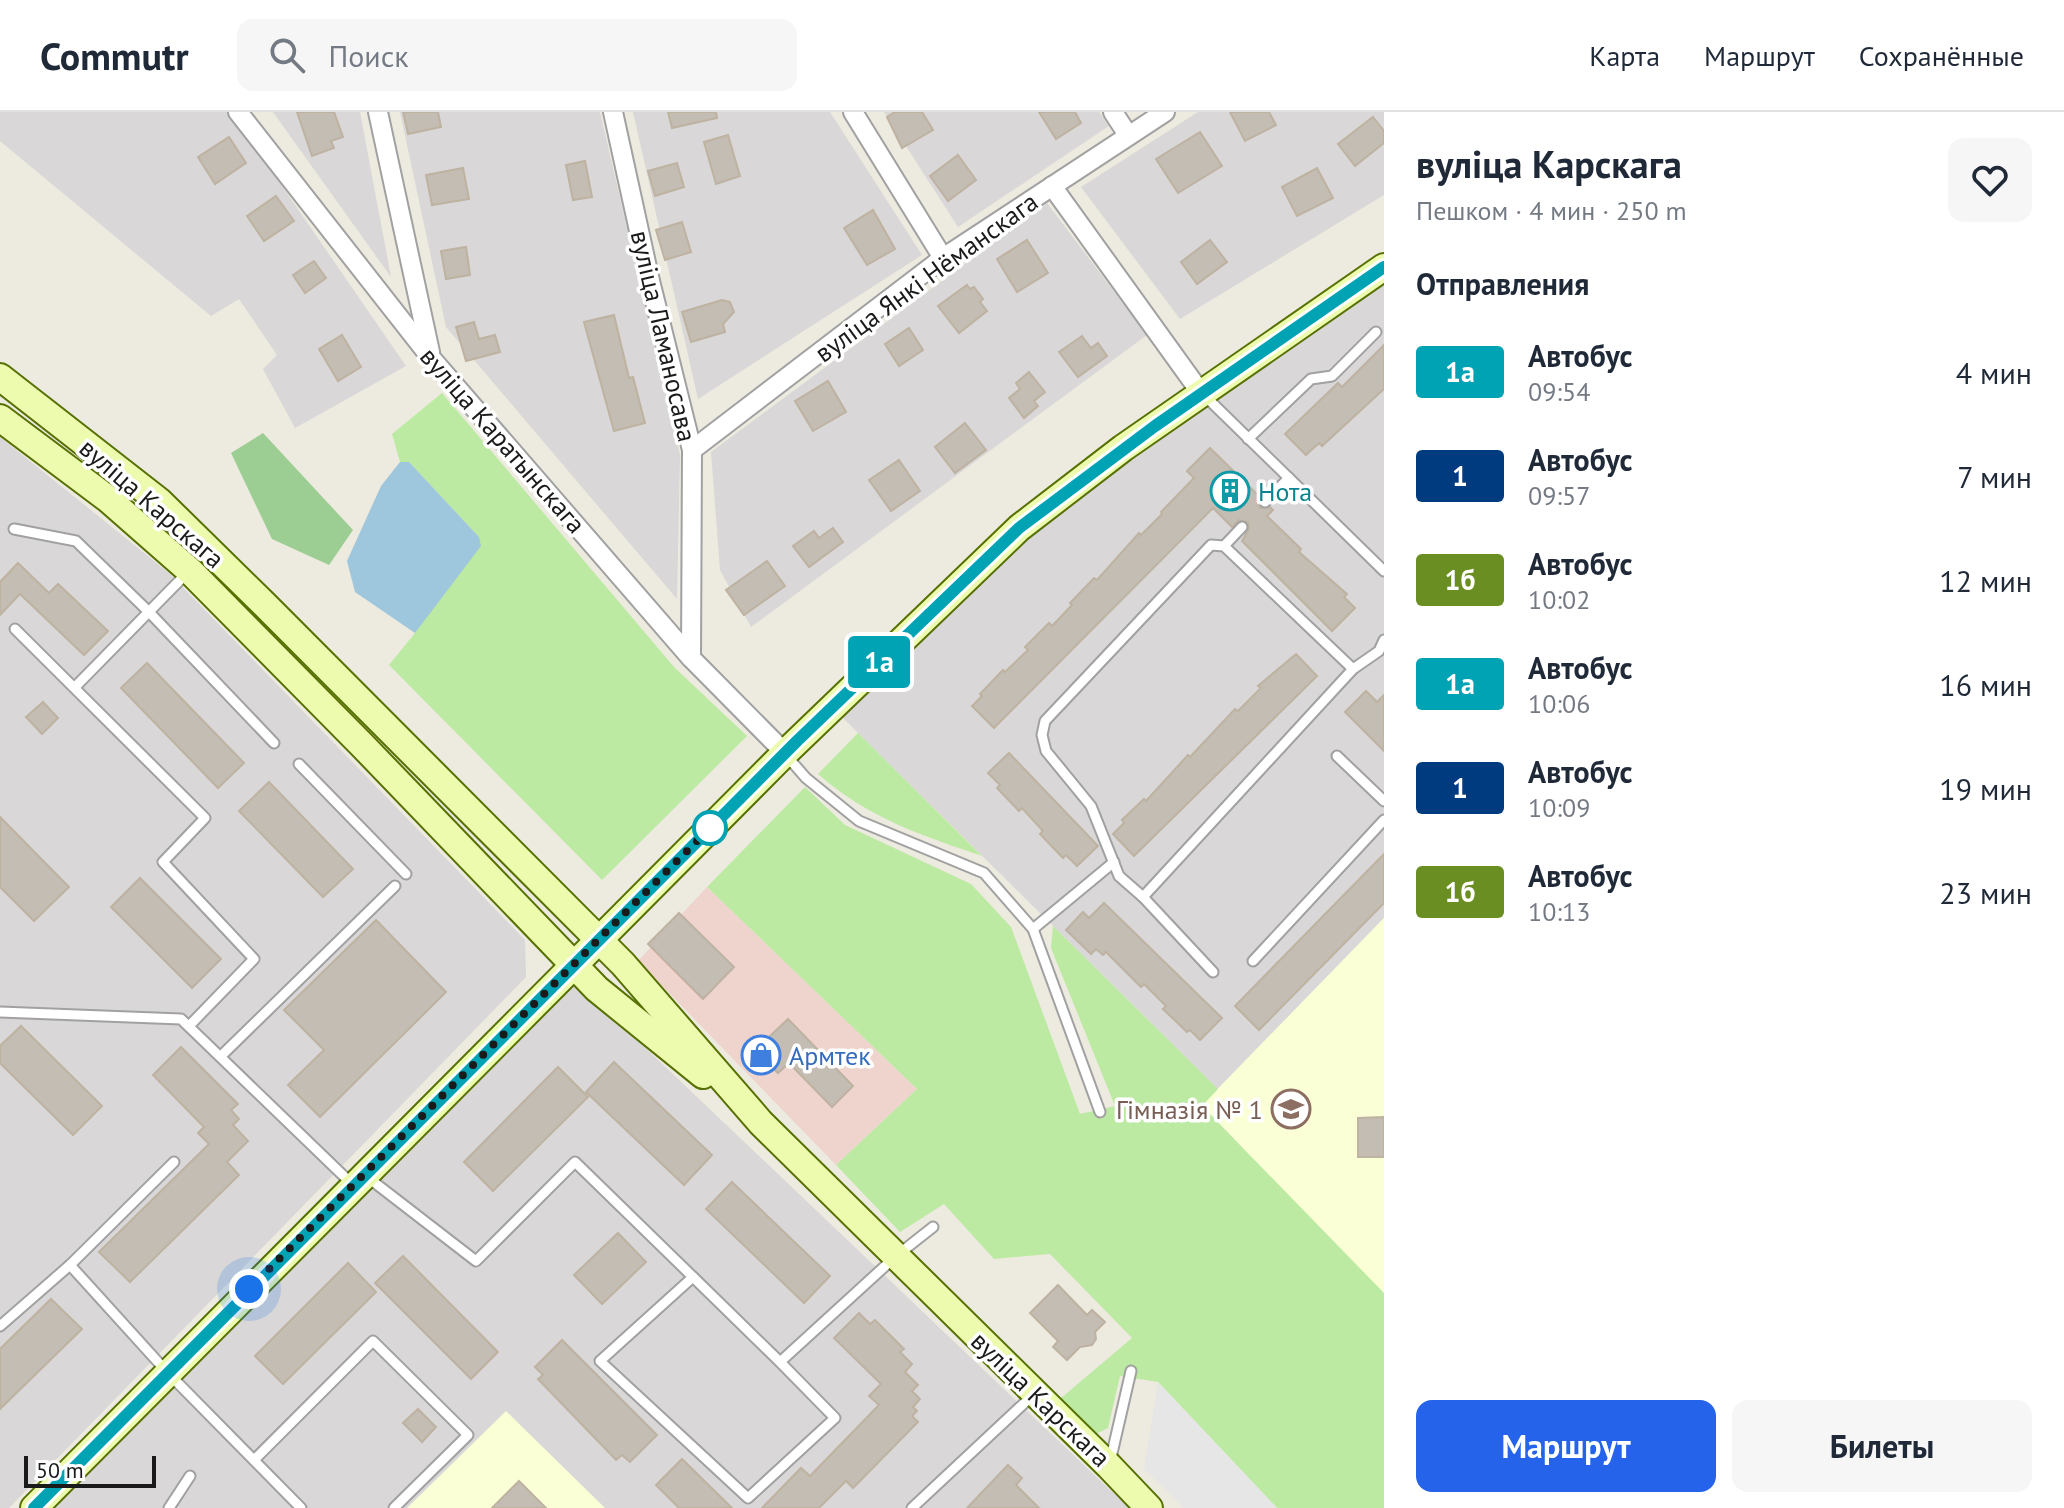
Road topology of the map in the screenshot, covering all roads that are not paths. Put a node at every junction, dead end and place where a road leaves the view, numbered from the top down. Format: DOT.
graph roads {
  1 [pos="238,112"];
  2 [pos="378,112"];
  3 [pos="613,112"];
  4 [pos="853,112"];
  5 [pos="1113,112"];
  6 [pos="1165,112"];
  7 [pos="1128,135"];
  8 [pos="1052,186"];
  9 [pos="943,258"];
  10 [pos="1384,267"];
  11 [pos="1376,332"];
  12 [pos="431,358"];
  13 [pos="0,377"];
  14 [pos="1201,393"];
  15 [pos="0,418"];
  16 [pos="1248,439"];
  17 [pos="692,450"];
  18 [pos="1289,478"];
  19 [pos="1265,502"];
  20 [pos="1242,527"];
  21 [pos="14,529"];
  22 [pos="1224,546"];
  23 [pos="190,571"];
  24 [pos="1384,571"];
  25 [pos="149,612"];
  26 [pos="15,629"];
  27 [pos="1384,640"];
  28 [pos="1382,653"];
  29 [pos="691,658"];
  30 [pos="1353,669"];
  31 [pos="75,687"];
  32 [pos="274,743"];
  33 [pos="785,753"];
  34 [pos="1337,756"];
  35 [pos="299,764"];
  36 [pos="1384,801"];
  37 [pos="1384,820"];
  38 [pos="1114,862"];
  39 [pos="406,874"];
  40 [pos="395,886"];
  41 [pos="1143,897"];
  42 [pos="1033,929"];
  43 [pos="599,941"];
  44 [pos="1253,961"];
  45 [pos="574,965"];
  46 [pos="1213,972"];
  47 [pos="0,1012"];
  48 [pos="189,1026"];
  49 [pos="221,1056"];
  50 [pos="1100,1112"];
  51 [pos="761,1123"];
  52 [pos="174,1162"];
  53 [pos="358,1180"];
  54 [pos="933,1227"];
  55 [pos="895,1257"];
  56 [pos="70,1265"];
  57 [pos="693,1277"];
  58 [pos="0,1326"];
  59 [pos="780,1362"];
  60 [pos="1131,1371"];
  61 [pos="167,1372"];
  62 [pos="1035,1393"];
  63 [pos="254,1460"];
  64 [pos="1109,1466"];
  65 [pos="190,1476"];
  66 [pos="34,1508"];
  67 [pos="169,1508"];
  68 [pos="301,1508"];
  69 [pos="394,1508"];
  70 [pos="912,1508"];
  71 [pos="1149,1508"];
  1 -- 12 [label="street, вуліца Каратынскага"];
  2 -- 12 [label="street"];
  3 -- 17 [label="street, вуліца Ламаносава"];
  4 -- 9 [label="street"];
  5 -- 7 [label="street"];
  6 -- 7 [label="street, вуліца Янкі Нёманскага"];
  7 -- 8 [label="street, вуліца Янкі Нёманскага"];
  8 -- 9 [label="street, вуліца Янкі Нёманскага"];
  8 -- 14 [label="street"];
  9 -- 17 [label="street, вуліца Янкі Нёманскага"];
  10 -- 14 [label="street"];
  11 -- 16 [label="lane"];
  12 -- 29 [label="street, вуліца Каратынскага"];
  13 -- 43 [label="street, вуліца Карскага"];
  14 -- 16 [label="lane"];
  14 -- 33 [label="street"];
  15 -- 23 [label="street, вуліца Карскага"];
  16 -- 18 [label="lane"];
  17 -- 29 [label="street, вуліца Ламаносава"];
  18 -- 19 [label="lane"];
  18 -- 24 [label="lane"];
  20 -- 22 [label="lane"];
  21 -- 25 [label="lane"];
  22 -- 30 [label="lane"];
  22 -- 38 [label="lane"];
  23 -- 25 [label="lane"];
  23 -- 45 [label="street, вуліца Карскага"];
  25 -- 31 [label="lane"];
  25 -- 32 [label="lane"];
  26 -- 31 [label="lane"];
  27 -- 28 [label="lane"];
  28 -- 30 [label="lane"];
  29 -- 33 [label="street, вуліца Каратынскага"];
  30 -- 41 [label="lane"];
  31 -- 48 [label="lane"];
  33 -- 42 [label="lane"];
  33 -- 43 [label="street"];
  34 -- 36 [label="lane"];
  35 -- 39 [label="lane"];
  37 -- 44 [label="lane"];
  38 -- 41 [label="lane"];
  38 -- 42 [label="lane"];
  40 -- 49 [label="lane"];
  41 -- 46 [label="lane"];
  42 -- 50 [label="lane"];
  43 -- 45 [label="street"];
  43 -- 51 [label="street, вуліца Карскага"];
  45 -- 51 [label="street, вуліца Карскага"];
  45 -- 53 [label="street"];
  47 -- 48 [label="lane"];
  48 -- 49 [label="lane"];
  49 -- 53 [label="lane"];
  51 -- 55 [label="street, вуліца Карскага"];
  52 -- 56 [label="lane"];
  53 -- 57 [label="lane"];
  53 -- 61 [label="street"];
  54 -- 55 [label="lane"];
  55 -- 59 [label="lane"];
  55 -- 62 [label="street, вуліца Карскага"];
  56 -- 58 [label="lane"];
  56 -- 61 [label="lane"];
  57 -- 59 [label="lane"];
  57 -- 59 [label="lane"];
  60 -- 64 [label="lane"];
  61 -- 63 [label="lane"];
  61 -- 66 [label="street"];
  62 -- 64 [label="street, вуліца Карскага"];
  62 -- 70 [label="lane"];
  63 -- 68 [label="lane"];
  63 -- 69 [label="lane"];
  64 -- 71 [label="street, вуліца Карскага"];
  65 -- 67 [label="lane"];
}
